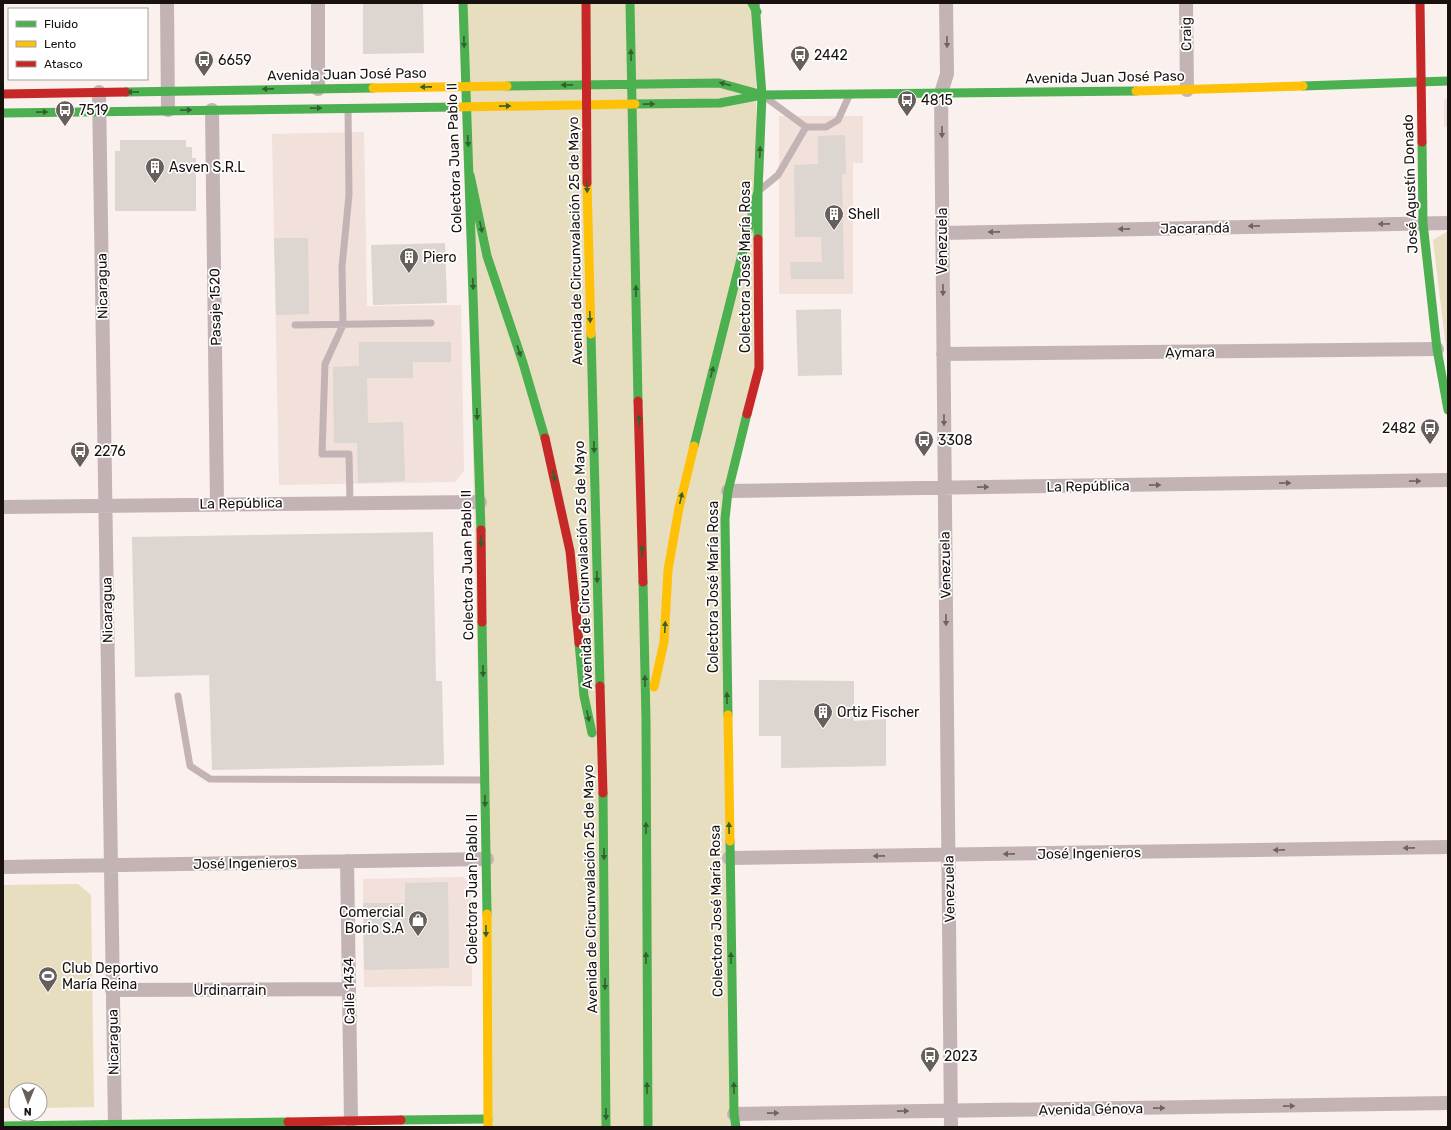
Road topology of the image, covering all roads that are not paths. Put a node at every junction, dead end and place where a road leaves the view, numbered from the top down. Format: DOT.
graph roads {
  1 [pos="167,3"];
  2 [pos="318,3"];
  3 [pos="463,3"];
  4 [pos="586,3"];
  5 [pos="630,3"];
  6 [pos="946,3"];
  7 [pos="1186,3"];
  8 [pos="1420,3"];
  9 [pos="755,6"];
  10 [pos="1421,81"];
  11 [pos="1448,81"];
  12 [pos="465,86"];
  13 [pos="318,89"];
  14 [pos="1187,90"];
  15 [pos="168,91"];
  16 [pos="99,92"];
  17 [pos="941,93"];
  18 [pos="3,94"];
  19 [pos="850,94"];
  20 [pos="762,95"];
  21 [pos="466,106"];
  22 [pos="348,108"];
  23 [pos="168,110"];
  24 [pos="212,110"];
  25 [pos="99,111"];
  26 [pos="3,113"];
  27 [pos="806,126"];
  28 [pos="470,175"];
  29 [pos="758,191"];
  30 [pos="1448,222"];
  31 [pos="1423,223"];
  32 [pos="942,233"];
  33 [pos="431,323"];
  34 [pos="295,325"];
  35 [pos="343,325"];
  36 [pos="1437,350"];
  37 [pos="943,354"];
  38 [pos="1448,410"];
  39 [pos="1448,480"];
  40 [pos="944,488"];
  41 [pos="728,491"];
  42 [pos="350,502"];
  43 [pos="480,502"];
  44 [pos="217,504"];
  45 [pos="105,505"];
  46 [pos="3,506"];
  47 [pos="178,696"];
  48 [pos="646,720"];
  49 [pos="485,780"];
  50 [pos="603,787"];
  51 [pos="1448,847"];
  52 [pos="948,855"];
  53 [pos="729,858"];
  54 [pos="486,859"];
  55 [pos="347,862"];
  56 [pos="111,866"];
  57 [pos="3,867"];
  58 [pos="348,989"];
  59 [pos="112,990"];
  60 [pos="1448,1104"];
  61 [pos="951,1111"];
  62 [pos="735,1120"];
  63 [pos="351,1121"];
  64 [pos="488,1123"];
  65 [pos="3,1126"];
  66 [pos="115,1126"];
  67 [pos="606,1127"];
  68 [pos="648,1127"];
  69 [pos="951,1127"];
  1 -- 15 [label="street"];
  2 -- 13 [label="street"];
  3 -- 12 [label="main road, Colectora Juan Pablo II, one-way"];
  4 -- 50 [label="main road, Avenida de Circunvalación 25 de Mayo, one-way"];
  48 -- 5 [label="main road, one-way"];
  6 -- 17 [label="street, Venezuela, one-way"];
  7 -- 14 [label="street, Craig"];
  8 -- 10 [label="main road, José Agustín Donado"];
  9 -- 20 [label="main road, Colectora José María Rosa"];
  10 -- 11 [label="main road, Avenida Juan José Paso"];
  10 -- 14 [label="main road, Avenida Juan José Paso"];
  10 -- 31 [label="main road, José Agustín Donado"];
  12 -- 13 [label="main road, Avenida Juan José Paso, one-way"];
  20 -- 12 [label="main road, Avenida Juan José Paso, one-way"];
  12 -- 21 [label="main road, Colectora Juan Pablo II"];
  13 -- 15 [label="main road, Avenida Juan José Paso, one-way"];
  14 -- 17 [label="main road, Avenida Juan José Paso"];
  15 -- 16 [label="main road, Avenida Juan José Paso, one-way"];
  15 -- 23 [label="street"];
  16 -- 18 [label="main road, Avenida Juan José Paso"];
  16 -- 25 [label="street, Nicaragua"];
  17 -- 19 [label="main road, Avenida Juan José Paso"];
  17 -- 32 [label="street, Venezuela, one-way"];
  19 -- 20 [label="main road, Avenida Juan José Paso"];
  19 -- 27 [label="lane"];
  21 -- 20 [label="main road, Avenida Juan José Paso, one-way"];
  20 -- 27 [label="lane"];
  29 -- 20 [label="main road, Colectora José María Rosa, one-way"];
  21 -- 22 [label="main road, Avenida Juan José Paso"];
  21 -- 28 [label="main road, Colectora Juan Pablo II, one-way"];
  24 -- 22 [label="main road, Avenida Juan José Paso, one-way"];
  22 -- 35 [label="lane"];
  23 -- 24 [label="main road, Avenida Juan José Paso, one-way"];
  23 -- 25 [label="main road, Avenida Juan José Paso"];
  24 -- 44 [label="street, Pasaje 1520"];
  26 -- 25 [label="main road, Avenida Juan José Paso, one-way"];
  25 -- 45 [label="street, Nicaragua"];
  27 -- 29 [label="lane"];
  28 -- 43 [label="main road, Colectora Juan Pablo II, one-way"];
  28 -- 50 [label="main road, one-way"];
  29 -- 41 [label="main road, Colectora José María Rosa"];
  48 -- 29 [label="main road, one-way"];
  30 -- 31 [label="street, Jacarandá"];
  31 -- 32 [label="street, Jacarandá, one-way"];
  31 -- 36 [label="main road, José Agustín Donado"];
  32 -- 37 [label="street, Venezuela, one-way"];
  33 -- 35 [label="lane"];
  34 -- 35 [label="lane"];
  35 -- 42 [label="lane"];
  36 -- 37 [label="street, Aymara"];
  36 -- 38 [label="main road, José Agustín Donado"];
  37 -- 40 [label="street, Venezuela, one-way"];
  40 -- 39 [label="street, La República, one-way"];
  40 -- 41 [label="street, La República"];
  40 -- 52 [label="street, Venezuela, one-way"];
  53 -- 41 [label="main road, Colectora José María Rosa, one-way"];
  42 -- 43 [label="street, La República"];
  42 -- 44 [label="street, La República"];
  43 -- 49 [label="main road, Colectora Juan Pablo II, one-way"];
  44 -- 45 [label="street, La República"];
  45 -- 46 [label="street, La República"];
  45 -- 56 [label="street, Nicaragua"];
  47 -- 49 [label="lane"];
  68 -- 48 [label="main road, one-way"];
  49 -- 54 [label="main road, Colectora Juan Pablo II, one-way"];
  50 -- 67 [label="main road, Avenida de Circunvalación 25 de Mayo, one-way"];
  51 -- 52 [label="street, José Ingenieros, one-way"];
  52 -- 53 [label="street, José Ingenieros, one-way"];
  52 -- 61 [label="street, Venezuela"];
  62 -- 53 [label="main road, Colectora José María Rosa, one-way"];
  54 -- 55 [label="street, José Ingenieros"];
  54 -- 64 [label="main road, Colectora Juan Pablo II, one-way"];
  55 -- 56 [label="street, José Ingenieros"];
  55 -- 58 [label="street, Calle 1434"];
  56 -- 57 [label="street, José Ingenieros"];
  56 -- 59 [label="street, Nicaragua"];
  58 -- 59 [label="street, Urdinarrain"];
  58 -- 63 [label="street, Calle 1434"];
  59 -- 66 [label="street, Nicaragua"];
  61 -- 60 [label="street, Avenida Génova, one-way"];
  62 -- 61 [label="street, Avenida Génova, one-way"];
  61 -- 69 [label="street, Venezuela"];
  63 -- 64 [label="main road"];
  63 -- 66 [label="main road"];
  65 -- 66 [label="main road"];
}
